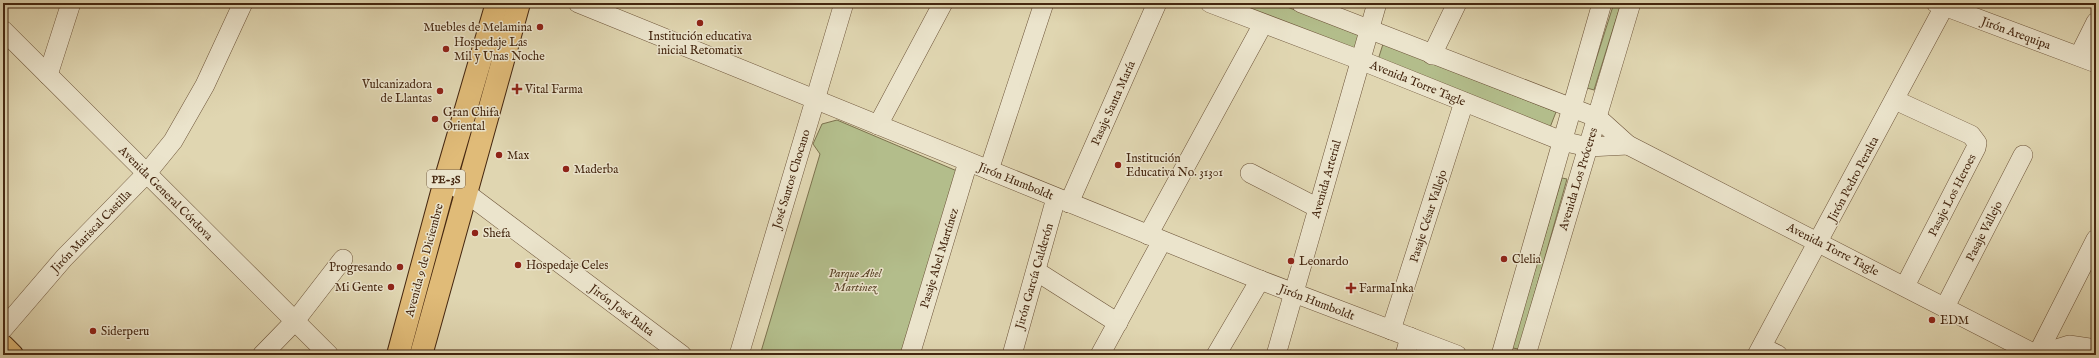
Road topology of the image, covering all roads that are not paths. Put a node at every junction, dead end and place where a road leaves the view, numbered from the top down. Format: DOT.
graph roads {
  1 [pos="71,3"];
  2 [pos="244,3"];
  3 [pos="498,3"];
  4 [pos="519,3"];
  5 [pos="578,3"];
  6 [pos="844,3"];
  7 [pos="944,3"];
  8 [pos="1044,3"];
  9 [pos="1157,3"];
  10 [pos="1210,3"];
  11 [pos="1301,3"];
  12 [pos="1377,3"];
  13 [pos="1458,3"];
  14 [pos="1602,3"];
  15 [pos="1631,3"];
  16 [pos="1942,4"];
  17 [pos="2096,22"];
  18 [pos="1263,24"];
  19 [pos="3,30"];
  20 [pos="1368,31"];
  21 [pos="1432,55"];
  22 [pos="1360,60"];
  23 [pos="2087,60"];
  24 [pos="48,75"];
  25 [pos="815,100"];
  26 [pos="1895,100"];
  27 [pos="1464,102"];
  28 [pos="1572,108"];
  29 [pos="1598,118"];
  30 [pos="878,125"];
  31 [pos="1562,141"];
  32 [pos="1628,145"];
  33 [pos="1588,147"];
  34 [pos="2023,155"];
  35 [pos="968,162"];
  36 [pos="989,170"];
  37 [pos="146,173"];
  38 [pos="1250,173"];
  39 [pos="445,182"];
  40 [pos="465,192"];
  41 [pos="1063,200"];
  42 [pos="1318,208"];
  43 [pos="1155,238"];
  44 [pos="2096,239"];
  45 [pos="1820,242"];
  46 [pos="343,259"];
  47 [pos="1036,271"];
  48 [pos="1260,280"];
  49 [pos="1905,286"];
  50 [pos="1293,293"];
  51 [pos="1945,307"];
  52 [pos="295,321"];
  53 [pos="1118,323"];
  54 [pos="3,330"];
  55 [pos="1391,330"];
  56 [pos="3,346"];
  57 [pos="1408,346"];
  58 [pos="2096,349"];
  59 [pos="1766,352"];
  60 [pos="12,355"];
  61 [pos="262,355"];
  62 [pos="329,355"];
  63 [pos="398,355"];
  64 [pos="421,355"];
  65 [pos="682,355"];
  66 [pos="739,355"];
  67 [pos="910,355"];
  68 [pos="1012,355"];
  69 [pos="1100,355"];
  70 [pos="1216,355"];
  71 [pos="1276,355"];
  72 [pos="1457,355"];
  73 [pos="1501,355"];
  74 [pos="1526,355"];
  75 [pos="2037,355"];
  1 -- 24 [label="street"];
  2 -- 37 [label="street, Jirón Mariscal Castilla"];
  3 -- 39 [label="main road, Avenida 9 de Diciembre / PE-3S"];
  4 -- 40 [label="main road, Avenida 9 de Diciembre / PE-3S"];
  5 -- 25 [label="street, Jirón Humboldt"];
  6 -- 25 [label="street, José Santos Chocano"];
  7 -- 30 [label="street"];
  8 -- 36 [label="street"];
  9 -- 41 [label="street, Pasaje Santa María"];
  10 -- 18 [label="street, Avenida Torre Tagle"];
  11 -- 20 [label="street, Avenida Torre Tagle"];
  12 -- 20 [label="street, Avenida Arterial"];
  13 -- 21 [label="street"];
  14 -- 28 [label="street, Avenida Los Próceres"];
  15 -- 29 [label="street, Avenida Los Próceres"];
  16 -- 23 [label="street, Jirón Arequipa"];
  16 -- 26 [label="street, Jirón Pedro Peralta"];
  17 -- 23 [label="street"];
  18 -- 22 [label="street, Avenida Torre Tagle"];
  18 -- 43 [label="street"];
  19 -- 24 [label="street, Avenida General Córdova"];
  20 -- 21 [label="street, Avenida Torre Tagle"];
  20 -- 22 [label="street, Avenida Arterial"];
  21 -- 28 [label="street, Avenida Torre Tagle"];
  22 -- 27 [label="street, Avenida Torre Tagle"];
  22 -- 42 [label="street, Avenida Arterial"];
  24 -- 37 [label="street, Avenida General Córdova"];
  25 -- 30 [label="street, Jirón Humboldt"];
  25 -- 66 [label="street, José Santos Chocano"];
  26 -- 45 [label="street, Jirón Pedro Peralta"];
  26 -- 49 [label="street, Pasaje Los Heroes"];
  27 -- 31 [label="street, Avenida Torre Tagle"];
  27 -- 55 [label="street, Pasaje César Vallejo"];
  28 -- 29 [label="street, Avenida Torre Tagle"];
  28 -- 31 [label="street, Avenida Los Próceres"];
  29 -- 32 [label="street, Avenida Torre Tagle"];
  29 -- 33 [label="street, Avenida Los Próceres"];
  30 -- 35 [label="street, Jirón Humboldt"];
  31 -- 33 [label="street, Avenida Torre Tagle"];
  31 -- 73 [label="street, Avenida Los Próceres"];
  32 -- 33 [label="street, Avenida Torre Tagle"];
  32 -- 45 [label="street, Avenida Torre Tagle"];
  33 -- 74 [label="street, Avenida Los Próceres"];
  34 -- 51 [label="street, Pasaje Vallejo"];
  35 -- 36 [label="street, Jirón Humboldt"];
  35 -- 67 [label="street, Pasaje Abel Martínez"];
  36 -- 41 [label="street, Jirón Humboldt"];
  37 -- 52 [label="street, Avenida General Córdova"];
  37 -- 54 [label="street, Jirón Mariscal Castilla"];
  38 -- 42 [label="street"];
  39 -- 40 [label="street, Jirón José Balta"];
  39 -- 63 [label="main road, Avenida 9 de Diciembre / PE-3S"];
  40 -- 64 [label="main road, Avenida 9 de Diciembre / PE-3S"];
  40 -- 65 [label="street, Jirón José Balta"];
  41 -- 43 [label="street, Jirón Humboldt"];
  41 -- 47 [label="street, Jirón García Calderón"];
  42 -- 50 [label="street, Avenida Arterial"];
  43 -- 48 [label="street, Jirón Humboldt"];
  43 -- 53 [label="street"];
  44 -- 75 [label="street"];
  45 -- 49 [label="street, Avenida Torre Tagle"];
  45 -- 59 [label="street, Jirón Pedro Peralta"];
  46 -- 52 [label="street"];
  47 -- 53 [label="street"];
  47 -- 68 [label="street, Jirón García Calderón"];
  48 -- 50 [label="street, Jirón Humboldt"];
  48 -- 70 [label="street"];
  49 -- 51 [label="street, Avenida Torre Tagle"];
  50 -- 55 [label="street, Jirón Humboldt"];
  50 -- 71 [label="street, Avenida Arterial"];
  51 -- 75 [label="street, Avenida Torre Tagle"];
  52 -- 61 [label="street"];
  52 -- 62 [label="street, Avenida General Córdova"];
  53 -- 69 [label="street"];
  55 -- 57 [label="street, Jirón Humboldt"];
  56 -- 60 [label="main road"];
  57 -- 72 [label="street, Jirón Humboldt"];
  58 -- 75 [label="street"];
}
